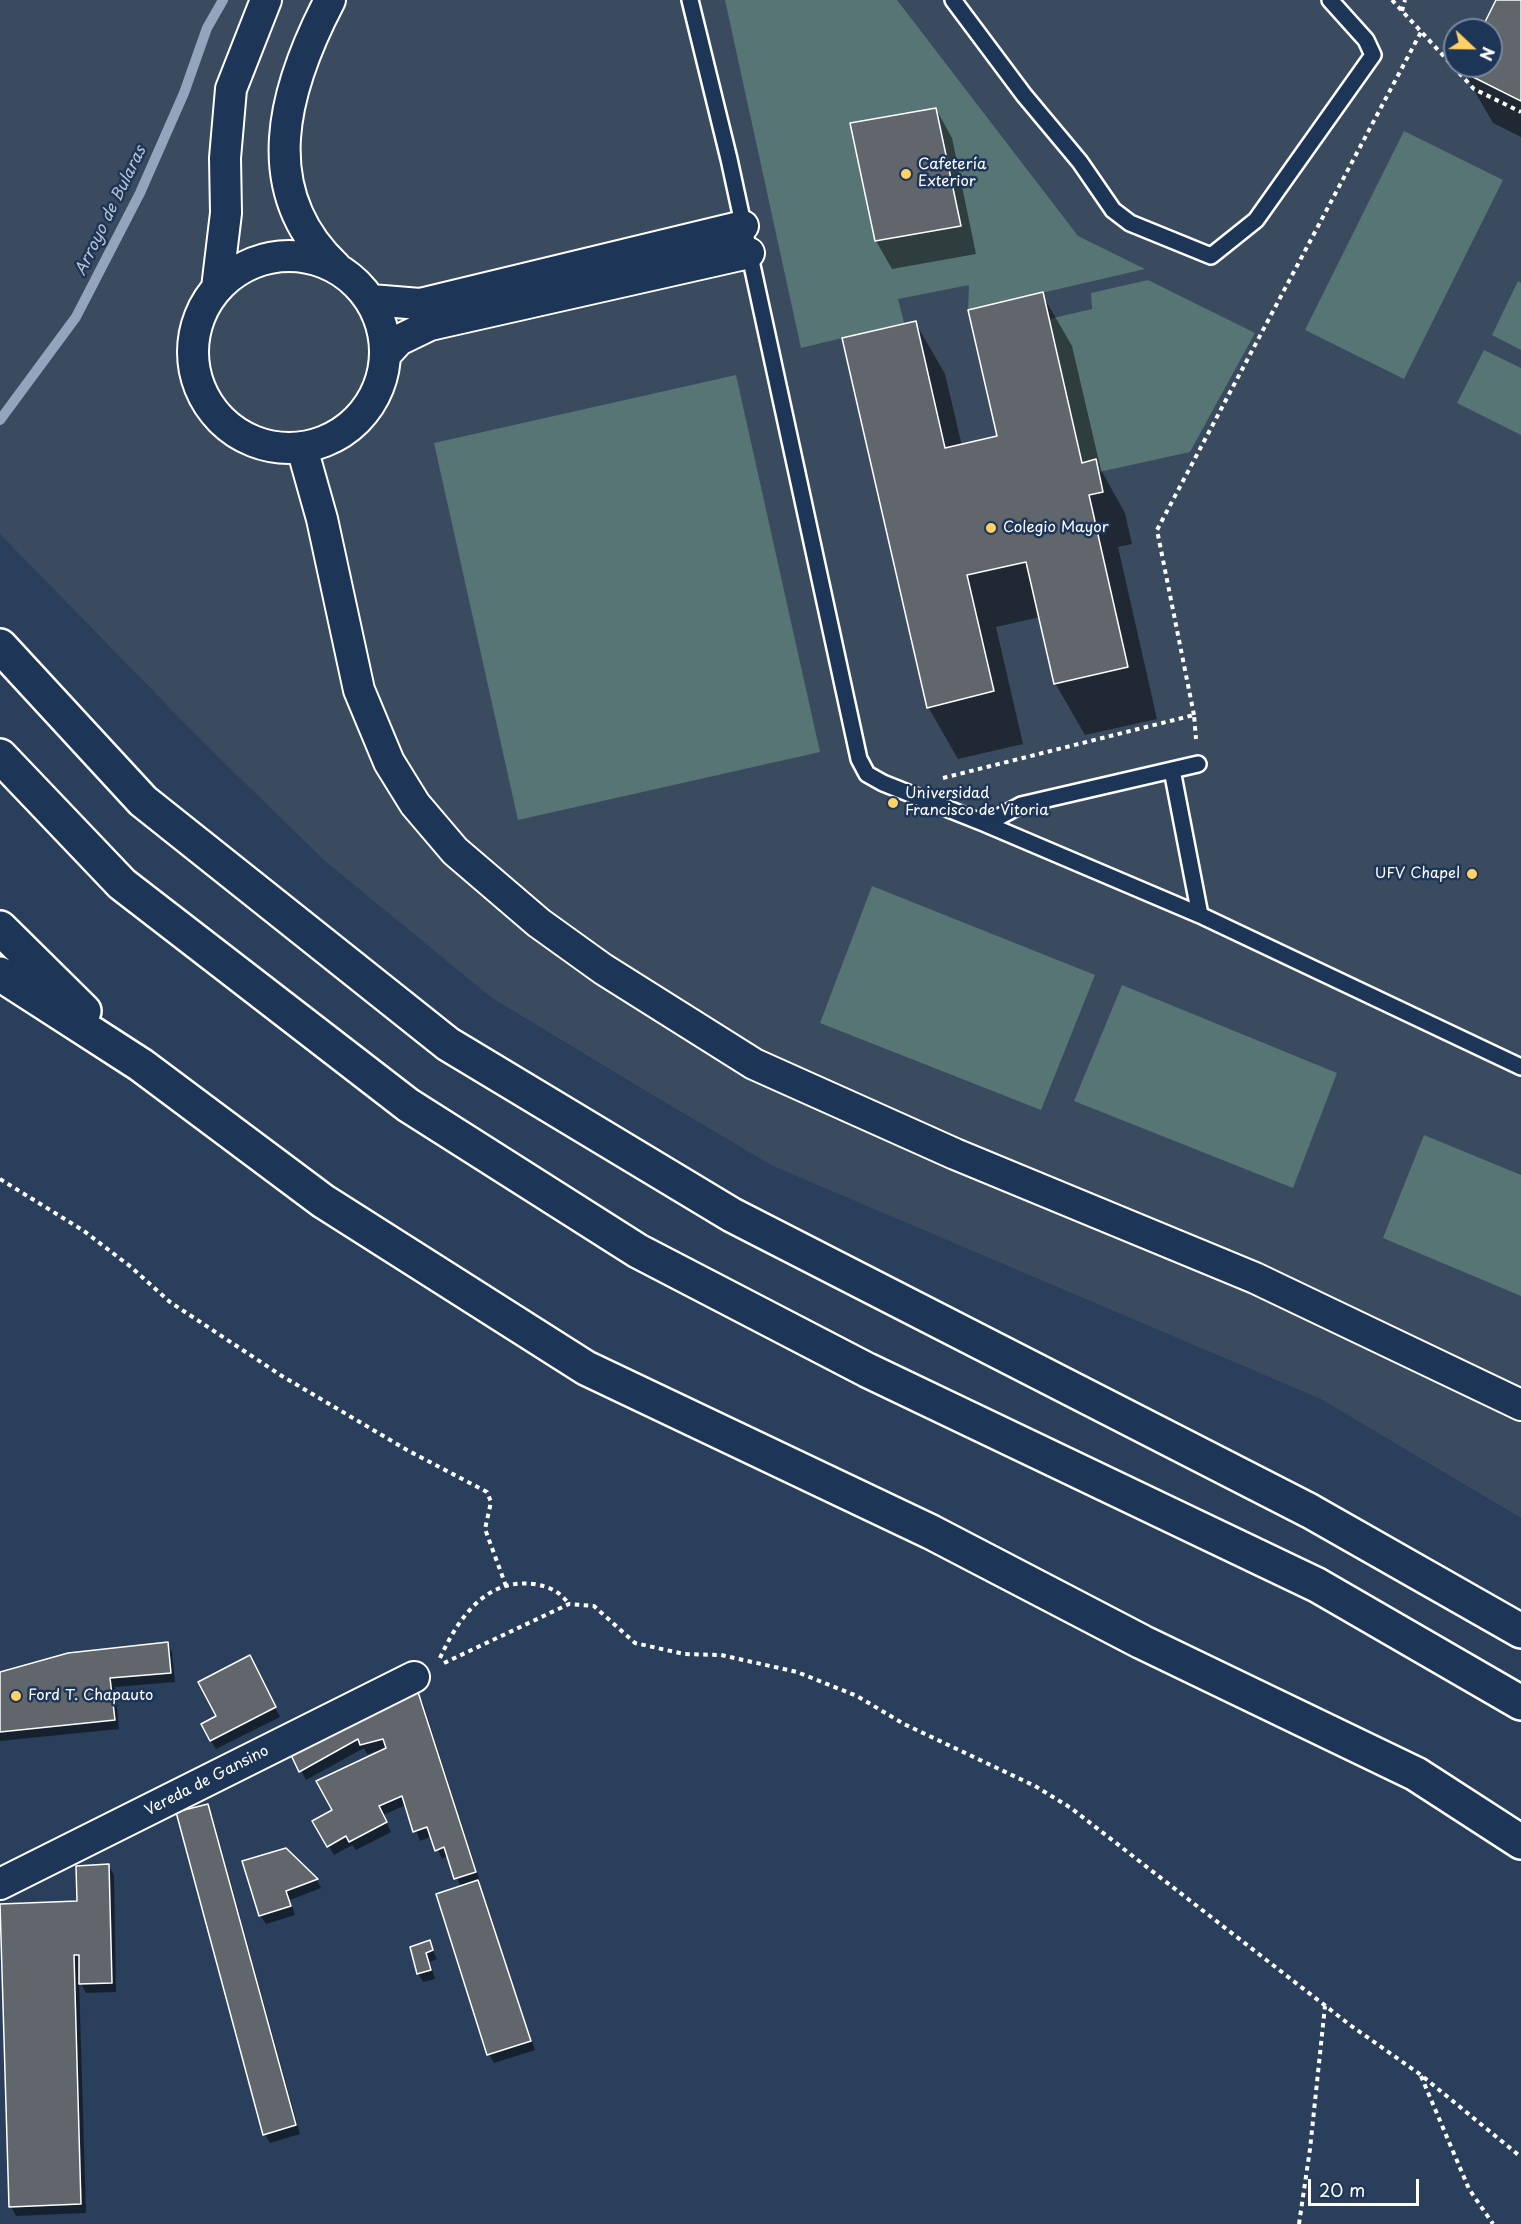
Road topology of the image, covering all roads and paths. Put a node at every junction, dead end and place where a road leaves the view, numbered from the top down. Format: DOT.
graph roads {
  1 [pos="266,0"];
  2 [pos="330,0"];
  3 [pos="690,0"];
  4 [pos="953,0"];
  5 [pos="1330,0"];
  6 [pos="1392,0"];
  7 [pos="1405,0"];
  8 [pos="1402,12"];
  9 [pos="1421,32"];
  10 [pos="1521,112"];
  11 [pos="746,239"];
  12 [pos="336,267"];
  13 [pos="217,288"];
  14 [pos="371,300"];
  15 [pos="386,354"];
  16 [pos="302,448"];
  17 [pos="0,646"];
  18 [pos="1194,715"];
  19 [pos="0,756"];
  20 [pos="1198,764"];
  21 [pos="1172,770"];
  22 [pos="933,775"];
  23 [pos="986,825"];
  24 [pos="1200,915"];
  25 [pos="0,928"];
  26 [pos="0,974"];
  27 [pos="141,1065"];
  28 [pos="1521,1067"];
  29 [pos="0,1179"];
  30 [pos="1521,1405"];
  31 [pos="506,1586"];
  32 [pos="568,1604"];
  33 [pos="1521,1632"];
  34 [pos="414,1677"];
  35 [pos="1521,1703"];
  36 [pos="1521,1842"];
  37 [pos="0,1884"];
  38 [pos="1325,2006"];
  39 [pos="1421,2075"];
  40 [pos="1521,2157"];
  41 [pos="1299,2224"];
  42 [pos="1493,2224"];
  1 -- 13 [label="street"];
  2 -- 12 [label="street"];
  3 -- 11 [label="lane"];
  4 -- 5 [label="lane"];
  6 -- 8 [label="path"];
  7 -- 8 [label="path"];
  8 -- 9 [label="path"];
  9 -- 10 [label="path"];
  9 -- 18 [label="path"];
  11 -- 14 [label="street"];
  11 -- 15 [label="street"];
  11 -- 23 [label="lane"];
  12 -- 13 [label="street"];
  12 -- 14 [label="street"];
  13 -- 16 [label="street"];
  14 -- 15 [label="street"];
  15 -- 16 [label="street"];
  16 -- 30 [label="street"];
  17 -- 33 [label="highway"];
  18 -- 20 [label="path"];
  18 -- 22 [label="path"];
  19 -- 35 [label="highway"];
  20 -- 21 [label="lane"];
  21 -- 23 [label="lane"];
  21 -- 24 [label="lane"];
  23 -- 24 [label="lane"];
  24 -- 28 [label="lane"];
  25 -- 27 [label="highway"];
  26 -- 27 [label="highway"];
  27 -- 36 [label="highway"];
  29 -- 31 [label="path"];
  31 -- 32 [label="path"];
  31 -- 32 [label="path"];
  32 -- 38 [label="path"];
  34 -- 37 [label="street, Vereda de Gansino"];
  38 -- 39 [label="path"];
  38 -- 41 [label="path"];
  39 -- 40 [label="path"];
  39 -- 42 [label="path"];
}
